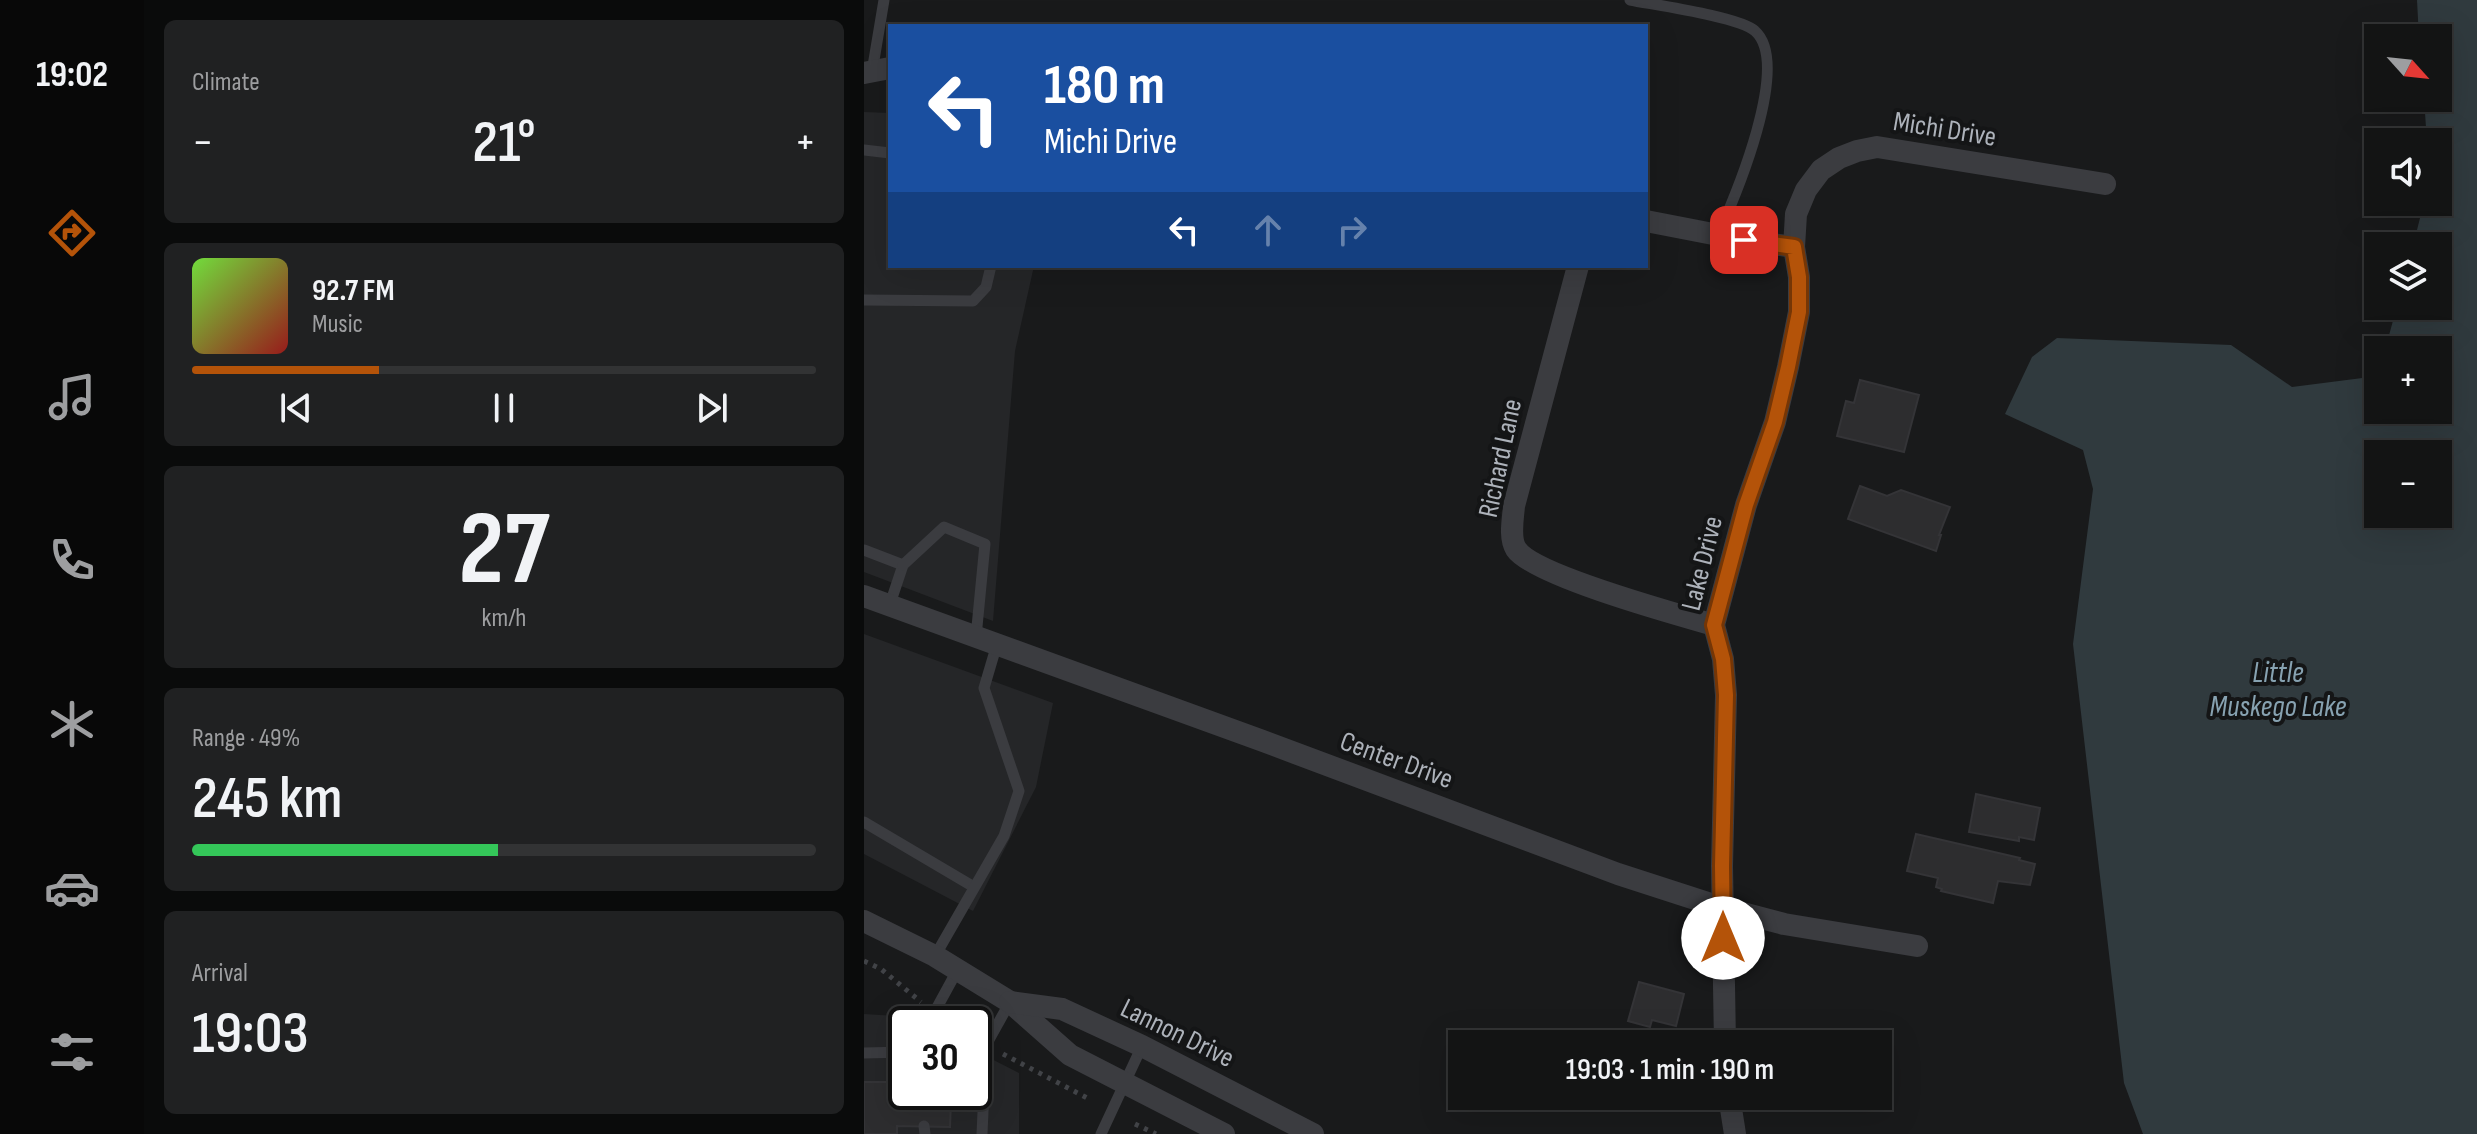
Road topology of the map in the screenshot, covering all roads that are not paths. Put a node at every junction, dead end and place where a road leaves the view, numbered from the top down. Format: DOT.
graph roads {
  1 [pos="884,0"];
  2 [pos="1630,0"];
  3 [pos="875,71"];
  4 [pos="864,150"];
  5 [pos="888,153"];
  6 [pos="2105,184"];
  7 [pos="1648,221"];
  8 [pos="1718,235"];
  9 [pos="1794,247"];
  10 [pos="991,268"];
  11 [pos="1577,268"];
  12 [pos="864,300"];
  13 [pos="864,550"];
  14 [pos="903,565"];
  15 [pos="864,596"];
  16 [pos="890,604"];
  17 [pos="1714,625"];
  18 [pos="987,640"];
  19 [pos="864,822"];
  20 [pos="974,887"];
  21 [pos="1723,908"];
  22 [pos="864,921"];
  23 [pos="1917,946"];
  24 [pos="935,956"];
  25 [pos="958,969"];
  26 [pos="1010,1002"];
  27 [pos="936,1006"];
  28 [pos="1725,1030"];
  29 [pos="1142,1046"];
  30 [pos="888,1052"];
  31 [pos="864,1053"];
  32 [pos="1125,1083"];
  33 [pos="1731,1110"];
  34 [pos="982,1134"];
  35 [pos="1101,1134"];
  36 [pos="1224,1134"];
  37 [pos="1313,1134"];
  38 [pos="1735,1134"];
  1 -- 3 [label="lane"];
  2 -- 8 [label="lane"];
  4 -- 5 [label="lane"];
  6 -- 9 [label="street, Michi Drive"];
  7 -- 8 [label="street"];
  8 -- 9 [label="street"];
  9 -- 17 [label="street, Lake Drive"];
  10 -- 12 [label="lane"];
  11 -- 17 [label="street, Richard Lane"];
  13 -- 14 [label="lane"];
  14 -- 16 [label="lane"];
  14 -- 18 [label="lane"];
  15 -- 16 [label="street, Center Drive"];
  16 -- 18 [label="street, Center Drive"];
  17 -- 21 [label="street, Lake Drive"];
  18 -- 20 [label="lane"];
  18 -- 21 [label="street, Center Drive"];
  19 -- 20 [label="lane"];
  20 -- 24 [label="lane"];
  21 -- 23 [label="street, Center Drive"];
  21 -- 28 [label="street, Lake Drive"];
  22 -- 24 [label="street, Lannon Drive"];
  24 -- 25 [label="street, Lannon Drive"];
  25 -- 26 [label="street, Lannon Drive"];
  25 -- 27 [label="lane"];
  26 -- 29 [label="street, Lannon Drive"];
  26 -- 32 [label="street, Lannon Drive"];
  26 -- 34 [label="lane"];
  29 -- 32 [label="lane"];
  29 -- 37 [label="street, Lannon Drive"];
  30 -- 31 [label="lane"];
  32 -- 35 [label="lane"];
  32 -- 36 [label="street, Lannon Drive"];
  33 -- 38 [label="street"];
}
